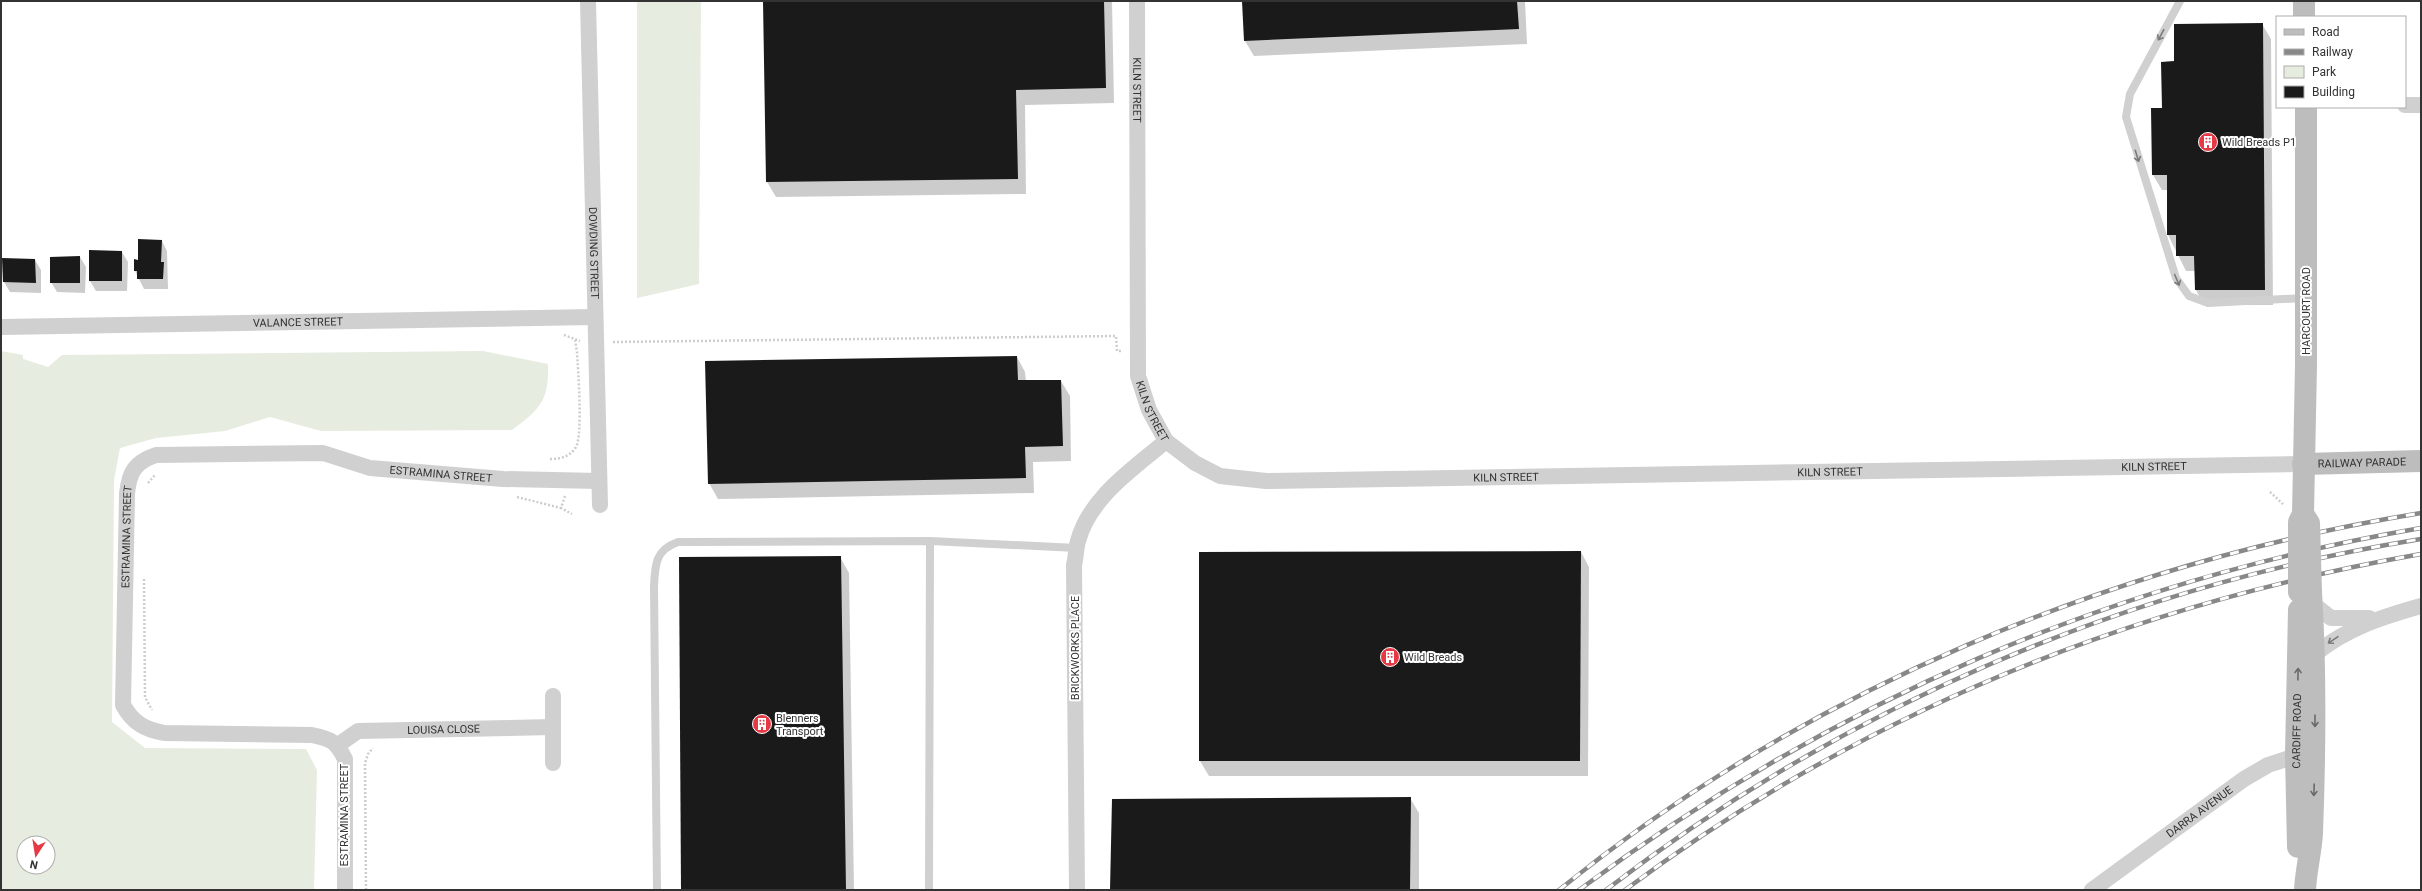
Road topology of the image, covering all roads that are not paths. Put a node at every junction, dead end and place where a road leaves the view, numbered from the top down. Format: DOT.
graph roads {
  1 [pos="588,1"];
  2 [pos="1137,1"];
  3 [pos="2180,1"];
  4 [pos="2304,1"];
  5 [pos="2304,16"];
  6 [pos="2406,105"];
  7 [pos="2421,105"];
  8 [pos="2306,108"];
  9 [pos="2306,298"];
  10 [pos="594,316"];
  11 [pos="1,327"];
  12 [pos="1166,441"];
  13 [pos="2421,460"];
  14 [pos="2303,464"];
  15 [pos="600,481"];
  16 [pos="600,505"];
  17 [pos="930,541"];
  18 [pos="1077,548"];
  19 [pos="2307,596"];
  20 [pos="2421,606"];
  21 [pos="2379,618"];
  22 [pos="2315,654"];
  23 [pos="553,696"];
  24 [pos="553,727"];
  25 [pos="338,745"];
  26 [pos="2306,753"];
  27 [pos="553,763"];
  28 [pos="345,890"];
  29 [pos="657,890"];
  30 [pos="929,890"];
  31 [pos="1077,890"];
  32 [pos="2092,890"];
  33 [pos="2305,890"];
  1 -- 10 [label="street, DOWDING STREET"];
  2 -- 12 [label="street, KILN STREET"];
  3 -- 9 [label="lane, one-way"];
  4 -- 5 [label="main road"];
  6 -- 7 [label="street"];
  8 -- 9 [label="main road, HARCOURT ROAD"];
  9 -- 14 [label="main road, HARCOURT ROAD"];
  10 -- 11 [label="street, VALANCE STREET"];
  10 -- 15 [label="street, DOWDING STREET"];
  12 -- 14 [label="street, KILN STREET"];
  12 -- 18 [label="street, BRICKWORKS PLACE"];
  13 -- 14 [label="main road, RAILWAY PARADE"];
  14 -- 19 [label="main road, HARCOURT ROAD, bridge"];
  15 -- 16 [label="street, DOWDING STREET"];
  15 -- 25 [label="street, ESTRAMINA STREET"];
  17 -- 18 [label="lane"];
  17 -- 29 [label="lane"];
  17 -- 30 [label="lane"];
  18 -- 31 [label="street, BRICKWORKS PLACE"];
  19 -- 21 [label="street"];
  19 -- 22 [label="main road, CARDIFF ROAD"];
  26 -- 19 [label="main road, CARDIFF ROAD, one-way"];
  20 -- 21 [label="street"];
  21 -- 22 [label="street, one-way"];
  22 -- 26 [label="main road, CARDIFF ROAD, one-way"];
  23 -- 24 [label="street"];
  24 -- 25 [label="street, LOUISA CLOSE"];
  24 -- 27 [label="street"];
  25 -- 28 [label="street, ESTRAMINA STREET"];
  26 -- 32 [label="street, DARRA AVENUE"];
  26 -- 33 [label="main road, CARDIFF ROAD"];
}
